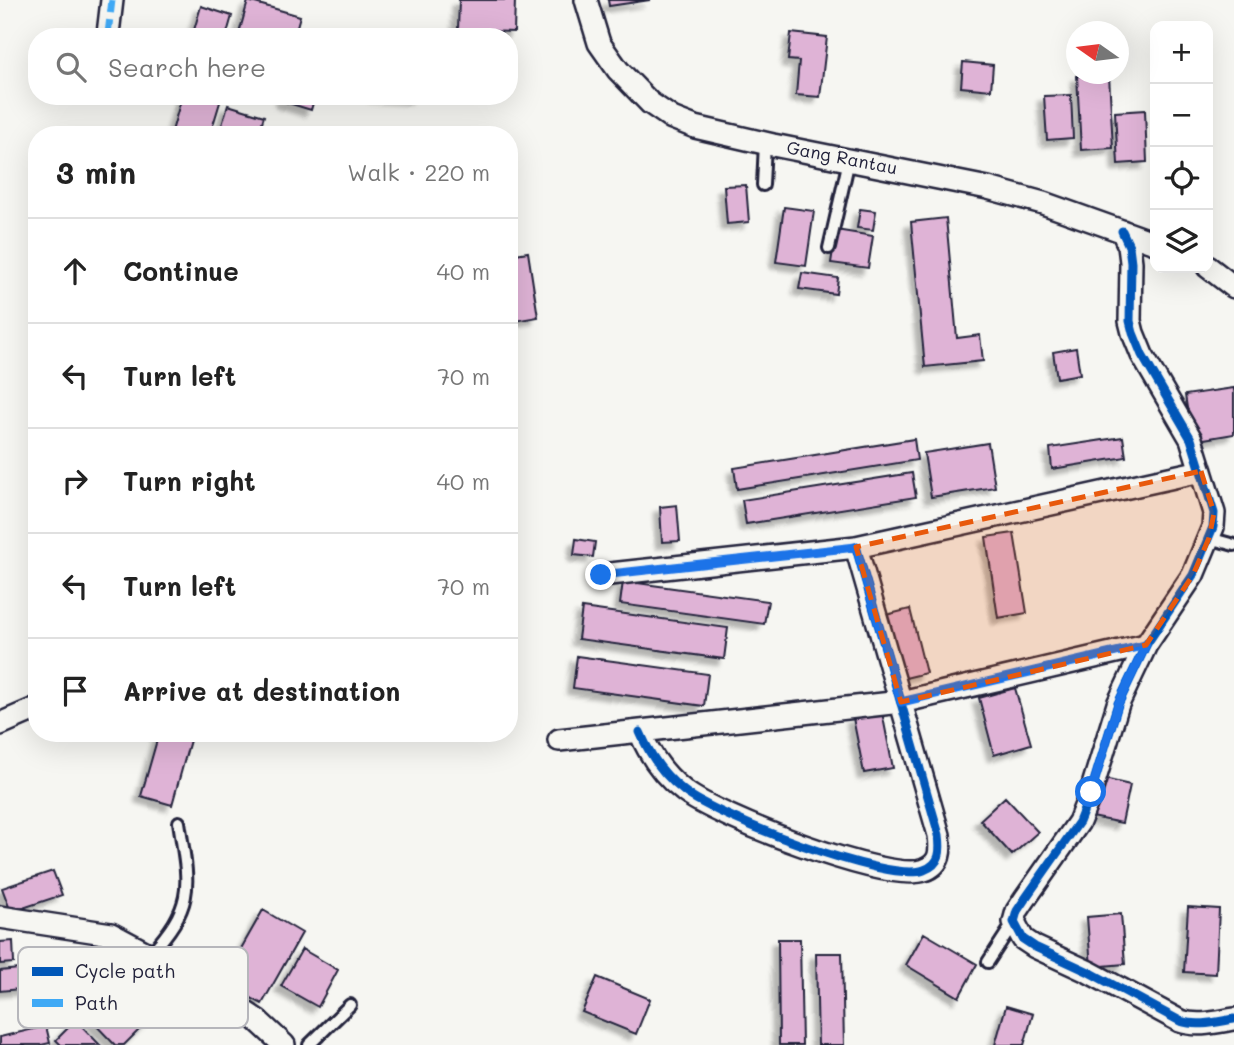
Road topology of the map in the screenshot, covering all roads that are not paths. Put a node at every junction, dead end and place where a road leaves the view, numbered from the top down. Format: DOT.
graph roads {
  1 [pos="113,0"];
  2 [pos="586,0"];
  3 [pos="109,28"];
  4 [pos="765,143"];
  5 [pos="849,160"];
  6 [pos="763,185"];
  7 [pos="1122,231"];
  8 [pos="1150,241"];
  9 [pos="829,248"];
  10 [pos="1213,271"];
  11 [pos="1234,287"];
  12 [pos="1201,471"];
  13 [pos="1209,538"];
  14 [pos="1234,545"];
  15 [pos="856,547"];
  16 [pos="601,575"];
  17 [pos="1146,645"];
  18 [pos="901,702"];
  19 [pos="28,712"];
  20 [pos="0,724"];
  21 [pos="640,732"];
  22 [pos="559,740"];
  23 [pos="179,822"];
  24 [pos="0,917"];
  25 [pos="1014,922"];
  26 [pos="136,947"];
  27 [pos="156,947"];
  28 [pos="988,962"];
  29 [pos="350,1004"];
  30 [pos="248,1014"];
  31 [pos="1234,1019"];
  32 [pos="1190,1024"];
  33 [pos="284,1045"];
  34 [pos="309,1045"];
  35 [pos="1197,1045"];
  1 -- 3 [label="street"];
  2 -- 4 [label="street, Gang Rantau"];
  4 -- 5 [label="street, Gang Rantau"];
  4 -- 6 [label="lane"];
  5 -- 7 [label="street, Gang Rantau"];
  5 -- 9 [label="lane"];
  7 -- 8 [label="street, Gang Rantau"];
  7 -- 12 [label="street"];
  10 -- 11 [label="street"];
  12 -- 13 [label="street"];
  12 -- 15 [label="street"];
  13 -- 14 [label="lane"];
  13 -- 17 [label="street"];
  15 -- 16 [label="street"];
  15 -- 18 [label="street"];
  17 -- 18 [label="street"];
  17 -- 25 [label="street"];
  18 -- 21 [label="street"];
  18 -- 21 [label="street"];
  19 -- 20 [label="street"];
  21 -- 22 [label="street"];
  23 -- 27 [label="lane"];
  24 -- 26 [label="street"];
  25 -- 28 [label="lane"];
  25 -- 32 [label="street"];
  29 -- 34 [label="lane"];
  30 -- 33 [label="street"];
  31 -- 32 [label="street"];
  32 -- 35 [label="street"];
}
